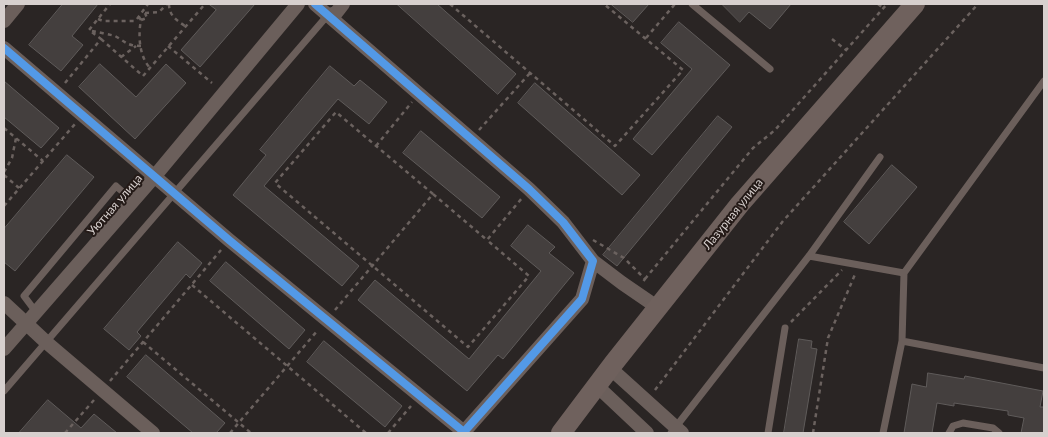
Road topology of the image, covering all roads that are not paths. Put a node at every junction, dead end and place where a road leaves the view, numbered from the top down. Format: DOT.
graph roads {
  1 [pos="18,4"];
  2 [pos="298,4"];
  3 [pos="315,4"];
  4 [pos="344,4"];
  5 [pos="692,4"];
  6 [pos="915,4"];
  7 [pos="327,16"];
  8 [pos="4,21"];
  9 [pos="4,48"];
  10 [pos="770,69"];
  11 [pos="1044,81"];
  12 [pos="880,157"];
  13 [pos="154,177"];
  14 [pos="174,193"];
  15 [pos="134,201"];
  16 [pos="809,256"];
  17 [pos="593,261"];
  18 [pos="904,273"];
  19 [pos="4,303"];
  20 [pos="658,307"];
  21 [pos="31,317"];
  22 [pos="785,328"];
  23 [pos="902,341"];
  24 [pos="46,342"];
  25 [pos="4,349"];
  26 [pos="610,368"];
  27 [pos="1044,368"];
  28 [pos="597,386"];
  29 [pos="4,391"];
  30 [pos="676,431"];
  31 [pos="153,433"];
  32 [pos="464,433"];
  33 [pos="561,433"];
  34 [pos="647,433"];
  35 [pos="768,433"];
  36 [pos="883,433"];
  37 [pos="949,433"];
  38 [pos="999,433"];
  1 -- 8 [label="street"];
  2 -- 13 [label="street, Уютная улица"];
  3 -- 7 [label="street"];
  4 -- 7 [label="street"];
  5 -- 10 [label="lane"];
  6 -- 20 [label="street, Лазурная улица"];
  7 -- 14 [label="lane"];
  7 -- 17 [label="street"];
  9 -- 13 [label="street"];
  11 -- 18 [label="lane"];
  12 -- 16 [label="lane"];
  13 -- 14 [label="street"];
  13 -- 15 [label="street, Уютная улица"];
  14 -- 24 [label="lane"];
  14 -- 32 [label="street"];
  15 -- 21 [label="street, Уютная улица"];
  15 -- 21 [label="lane"];
  16 -- 18 [label="lane"];
  16 -- 30 [label="lane"];
  17 -- 20 [label="street"];
  17 -- 32 [label="street"];
  18 -- 23 [label="lane"];
  19 -- 21 [label="street"];
  20 -- 26 [label="street, Лазурная улица"];
  21 -- 24 [label="street"];
  21 -- 25 [label="street, Уютная улица"];
  22 -- 35 [label="lane"];
  23 -- 27 [label="lane"];
  23 -- 36 [label="lane"];
  24 -- 29 [label="lane"];
  24 -- 31 [label="street"];
  26 -- 28 [label="street, Лазурная улица"];
  26 -- 30 [label="street"];
  28 -- 33 [label="street, Лазурная улица"];
  28 -- 34 [label="street"];
  37 -- 38 [label="lane"];
}
